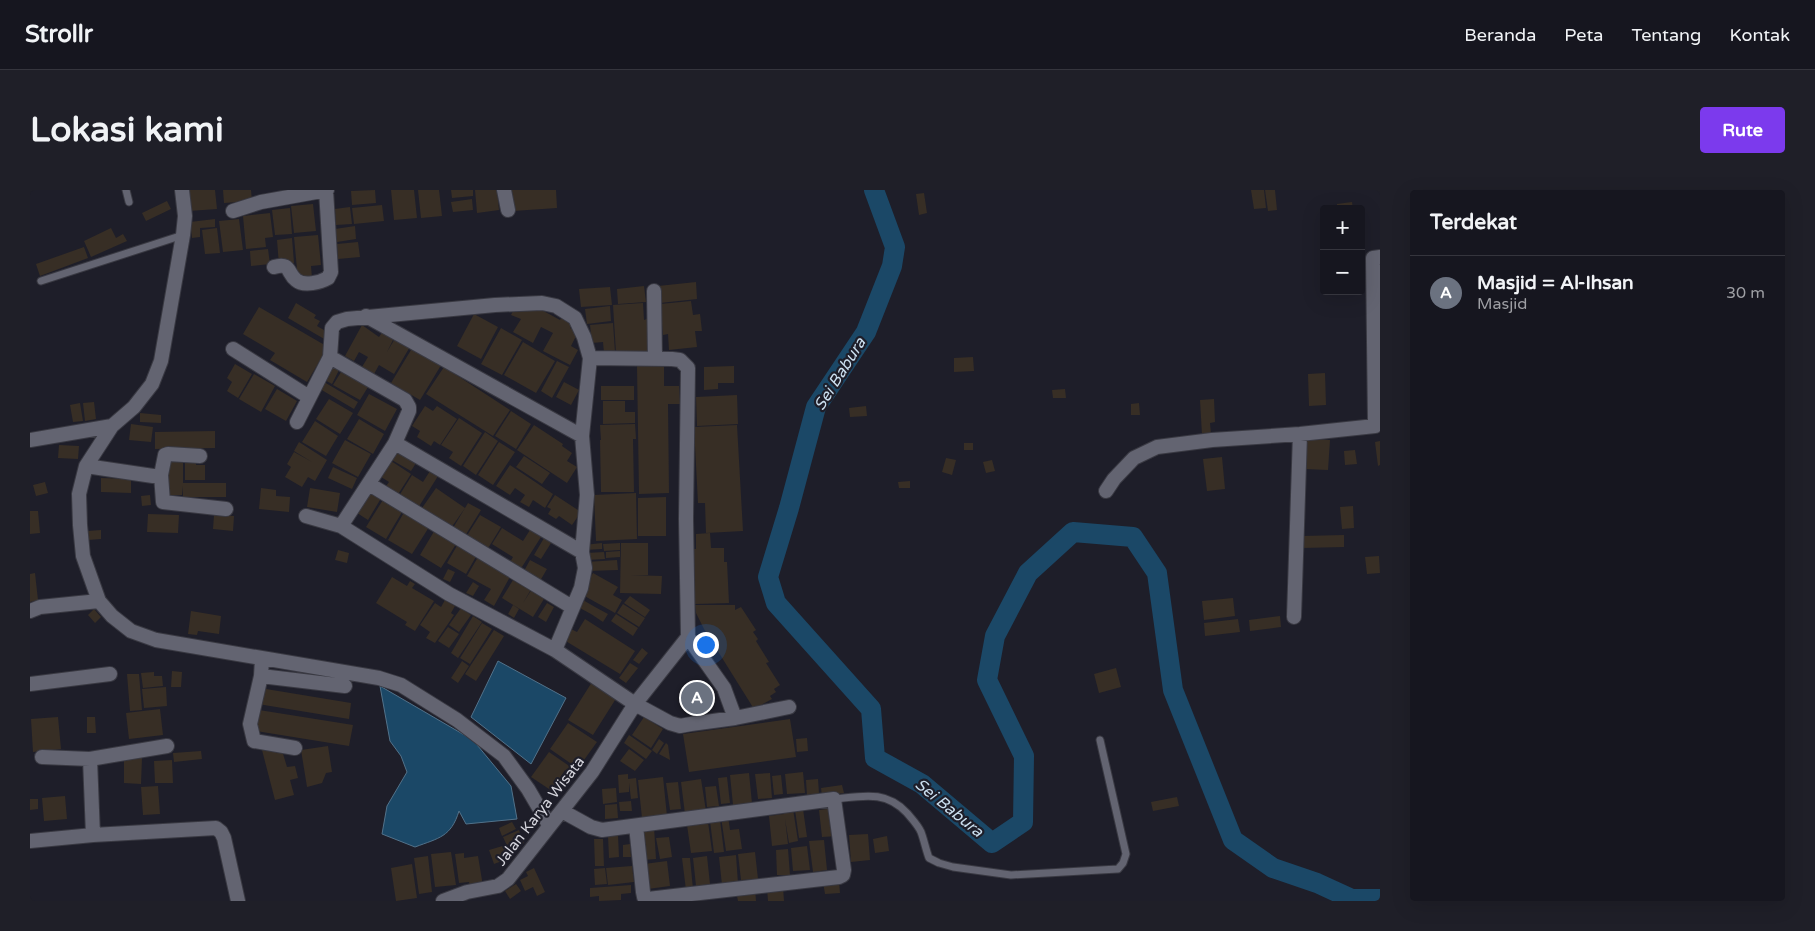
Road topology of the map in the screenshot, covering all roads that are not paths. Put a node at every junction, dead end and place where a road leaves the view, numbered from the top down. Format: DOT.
graph roads {
  1 [pos="126,190"];
  2 [pos="182,190"];
  3 [pos="326,190"];
  4 [pos="504,190"];
  5 [pos="261,196"];
  6 [pos="129,202"];
  7 [pos="508,210"];
  8 [pos="233,211"];
  9 [pos="183,235"];
  10 [pos="1374,258"];
  11 [pos="274,267"];
  12 [pos="41,281"];
  13 [pos="654,291"];
  14 [pos="366,316"];
  15 [pos="232,349"];
  16 [pos="330,357"];
  17 [pos="590,358"];
  18 [pos="654,359"];
  19 [pos="309,397"];
  20 [pos="297,422"];
  21 [pos="112,426"];
  22 [pos="1378,426"];
  23 [pos="1300,434"];
  24 [pos="582,436"];
  25 [pos="30,440"];
  26 [pos="395,443"];
  27 [pos="200,456"];
  28 [pos="86,466"];
  29 [pos="161,475"];
  30 [pos="369,484"];
  31 [pos="1106,491"];
  32 [pos="226,509"];
  33 [pos="306,516"];
  34 [pos="341,526"];
  35 [pos="582,552"];
  36 [pos="99,601"];
  37 [pos="572,607"];
  38 [pos="30,611"];
  39 [pos="1294,617"];
  40 [pos="688,637"];
  41 [pos="555,650"];
  42 [pos="262,659"];
  43 [pos="110,674"];
  44 [pos="262,676"];
  45 [pos="30,684"];
  46 [pos="345,686"];
  47 [pos="635,704"];
  48 [pos="789,707"];
  49 [pos="736,718"];
  50 [pos="1100,740"];
  51 [pos="167,746"];
  52 [pos="295,748"];
  53 [pos="42,756"];
  54 [pos="90,758"];
  55 [pos="834,799"];
  56 [pos="562,811"];
  57 [pos="549,825"];
  58 [pos="636,826"];
  59 [pos="93,836"];
  60 [pos="30,842"];
  61 [pos="238,901"];
  62 [pos="444,901"];
  1 -- 6 [label="lane"];
  2 -- 9 [label="street"];
  3 -- 5 [label="street"];
  3 -- 11 [label="street"];
  4 -- 7 [label="street"];
  5 -- 8 [label="street"];
  9 -- 12 [label="lane"];
  9 -- 21 [label="street"];
  10 -- 22 [label="street"];
  13 -- 18 [label="street"];
  14 -- 16 [label="street"];
  14 -- 17 [label="street"];
  14 -- 24 [label="street"];
  15 -- 19 [label="street"];
  16 -- 19 [label="street"];
  16 -- 26 [label="street"];
  17 -- 18 [label="street"];
  17 -- 24 [label="street"];
  18 -- 40 [label="street"];
  19 -- 20 [label="street"];
  21 -- 25 [label="street"];
  21 -- 28 [label="street"];
  22 -- 23 [label="street"];
  23 -- 31 [label="street"];
  23 -- 39 [label="street"];
  24 -- 35 [label="street"];
  26 -- 30 [label="street"];
  26 -- 35 [label="street"];
  27 -- 29 [label="street"];
  28 -- 29 [label="street"];
  28 -- 36 [label="street"];
  29 -- 32 [label="street"];
  30 -- 34 [label="street"];
  30 -- 37 [label="street"];
  33 -- 34 [label="street"];
  34 -- 41 [label="street"];
  35 -- 37 [label="street"];
  36 -- 38 [label="street"];
  36 -- 42 [label="street"];
  37 -- 41 [label="street"];
  40 -- 47 [label="street, Jalan Karya Wisata"];
  40 -- 49 [label="street"];
  41 -- 47 [label="street"];
  42 -- 44 [label="street"];
  42 -- 57 [label="street"];
  43 -- 45 [label="street"];
  44 -- 46 [label="street"];
  44 -- 52 [label="street"];
  47 -- 49 [label="street"];
  47 -- 56 [label="street, Jalan Karya Wisata"];
  48 -- 49 [label="street"];
  50 -- 55 [label="lane"];
  51 -- 54 [label="street"];
  53 -- 54 [label="street"];
  54 -- 59 [label="street"];
  55 -- 58 [label="street"];
  55 -- 58 [label="street"];
  56 -- 57 [label="street, Jalan Karya Wisata"];
  56 -- 58 [label="street"];
  57 -- 62 [label="street, Jalan Karya Wisata"];
  59 -- 60 [label="street"];
  59 -- 61 [label="street"];
}
